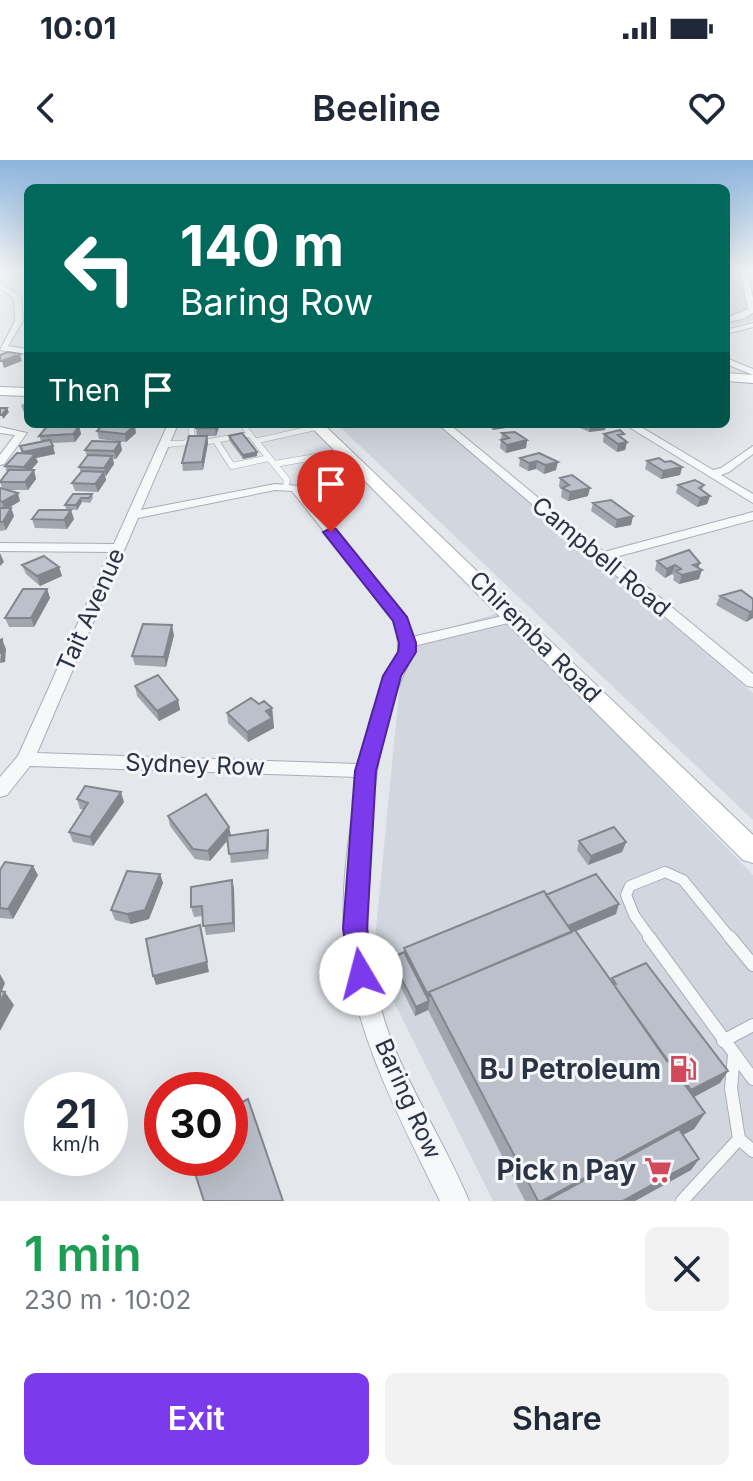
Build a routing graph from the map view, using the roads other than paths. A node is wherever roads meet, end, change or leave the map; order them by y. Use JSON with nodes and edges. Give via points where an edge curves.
{"nodes":[{"id":1,"x":23,"y":320,"type":"edge"},
{"id":2,"x":753,"y":325,"type":"edge"},
{"id":3,"x":730,"y":331,"type":"edge"},
{"id":4,"x":24,"y":352,"type":"edge"},
{"id":5,"x":730,"y":363,"type":"edge"},
{"id":6,"x":753,"y":372,"type":"edge"},
{"id":7,"x":730,"y":377,"type":"edge"},
{"id":8,"x":753,"y":379,"type":"edge"},
{"id":9,"x":0,"y":391,"type":"edge"},
{"id":10,"x":24,"y":392,"type":"edge"},
{"id":11,"x":171,"y":428,"type":"edge"},
{"id":12,"x":191,"y":428,"type":"edge"},
{"id":13,"x":245,"y":428,"type":"edge"},
{"id":14,"x":305,"y":428,"type":"edge"},
{"id":15,"x":319,"y":428,"type":"edge"},
{"id":16,"x":447,"y":428,"type":"edge"},
{"id":17,"x":636,"y":428,"type":"edge"},
{"id":18,"x":0,"y":430,"type":"edge"},
{"id":19,"x":250,"y":434,"type":"junction"},
{"id":20,"x":216,"y":441,"type":"junction"},
{"id":21,"x":256,"y":441,"type":"junction"},
{"id":22,"x":186,"y":442,"type":"junction"},
{"id":23,"x":164,"y":444,"type":"junction"},
{"id":24,"x":753,"y":449,"type":"edge"},
{"id":25,"x":346,"y":452,"type":"junction"},
{"id":26,"x":271,"y":461,"type":"junction"},
{"id":27,"x":0,"y":462,"type":"edge"},
{"id":28,"x":712,"y":474,"type":"junction"},
{"id":29,"x":286,"y":485,"type":"junction"},
{"id":30,"x":753,"y":499,"type":"edge"},
{"id":31,"x":133,"y":515,"type":"junction"},
{"id":32,"x":753,"y":516,"type":"edge"},
{"id":33,"x":0,"y":547,"type":"edge"},
{"id":34,"x":118,"y":548,"type":"junction"},
{"id":35,"x":599,"y":557,"type":"junction"},
{"id":36,"x":515,"y":617,"type":"junction"},
{"id":37,"x":408,"y":643,"type":"junction"},
{"id":38,"x":753,"y":682,"type":"edge"},
{"id":39,"x":25,"y":759,"type":"junction"},
{"id":40,"x":365,"y":771,"type":"junction"},
{"id":41,"x":0,"y":790,"type":"edge"},
{"id":42,"x":753,"y":852,"type":"edge"},
{"id":43,"x":753,"y":965,"type":"edge"},
{"id":44,"x":753,"y":1025,"type":"edge"},
{"id":45,"x":723,"y":1041,"type":"junction"},
{"id":46,"x":734,"y":1055,"type":"junction"},
{"id":47,"x":753,"y":1079,"type":"edge"},
{"id":48,"x":739,"y":1139,"type":"junction"},
{"id":49,"x":753,"y":1151,"type":"edge"},
{"id":50,"x":455,"y":1201,"type":"edge"},
{"id":51,"x":682,"y":1201,"type":"edge"}],
"edges":[{"from":1,"to":4,"type":"street","via":[[3,345],[5,350]]},
{"from":2,"to":3,"type":"street"},
{"from":5,"to":6,"type":"street"},
{"from":7,"to":8,"type":"main road"},
{"from":9,"to":10,"type":"main road"},
{"from":11,"to":23,"type":"street","name":"Tait Avenue"},
{"from":12,"to":22,"type":"lane"},
{"from":13,"to":19,"type":"lane"},
{"from":14,"to":21,"type":"lane"},
{"from":15,"to":25,"type":"main road","name":"Chiremba Road"},
{"from":16,"to":35,"type":"street","name":"Campbell Road"},
{"from":17,"to":28,"type":"street"},
{"from":18,"to":27,"type":"street","via":[[22,433]]},
{"from":19,"to":20,"type":"lane"},
{"from":19,"to":21,"type":"lane"},
{"from":20,"to":22,"type":"lane"},
{"from":20,"to":26,"type":"lane","via":[[232,466]]},
{"from":21,"to":26,"type":"lane"},
{"from":22,"to":23,"type":"lane"},
{"from":23,"to":31,"type":"street","name":"Tait Avenue"},
{"from":24,"to":28,"type":"street"},
{"from":25,"to":26,"type":"lane"},
{"from":25,"to":36,"type":"main road","name":"Chiremba Road"},
{"from":26,"to":29,"type":"lane"},
{"from":28,"to":30,"type":"street"},
{"from":29,"to":31,"type":"street"},
{"from":29,"to":37,"type":"street","via":[[295,488],[402,621]]},
{"from":31,"to":34,"type":"street","name":"Tait Avenue"},
{"from":32,"to":35,"type":"street"},
{"from":33,"to":34,"type":"street"},
{"from":34,"to":39,"type":"street","name":"Tait Avenue"},
{"from":35,"to":38,"type":"street","name":"Campbell Road"},
{"from":36,"to":37,"type":"street"},
{"from":36,"to":42,"type":"main road","name":"Chiremba Road"},
{"from":37,"to":40,"type":"street","name":"Baring Row","via":[[392,676]]},
{"from":39,"to":40,"type":"street","name":"Sydney Row"},
{"from":39,"to":41,"type":"street","name":"Tait Avenue"},
{"from":40,"to":50,"type":"street","name":"Baring Row","via":[[355,929],[361,974],[378,1035]]},
{"from":43,"to":45,"type":"lane","via":[[683,880],[665,872],[630,886],[626,895],[634,915]]},
{"from":44,"to":45,"type":"lane"},
{"from":45,"to":46,"type":"lane"},
{"from":46,"to":47,"type":"lane"},
{"from":46,"to":48,"type":"lane","via":[[731,1088]]},
{"from":48,"to":49,"type":"lane"},
{"from":48,"to":51,"type":"lane"}]}
